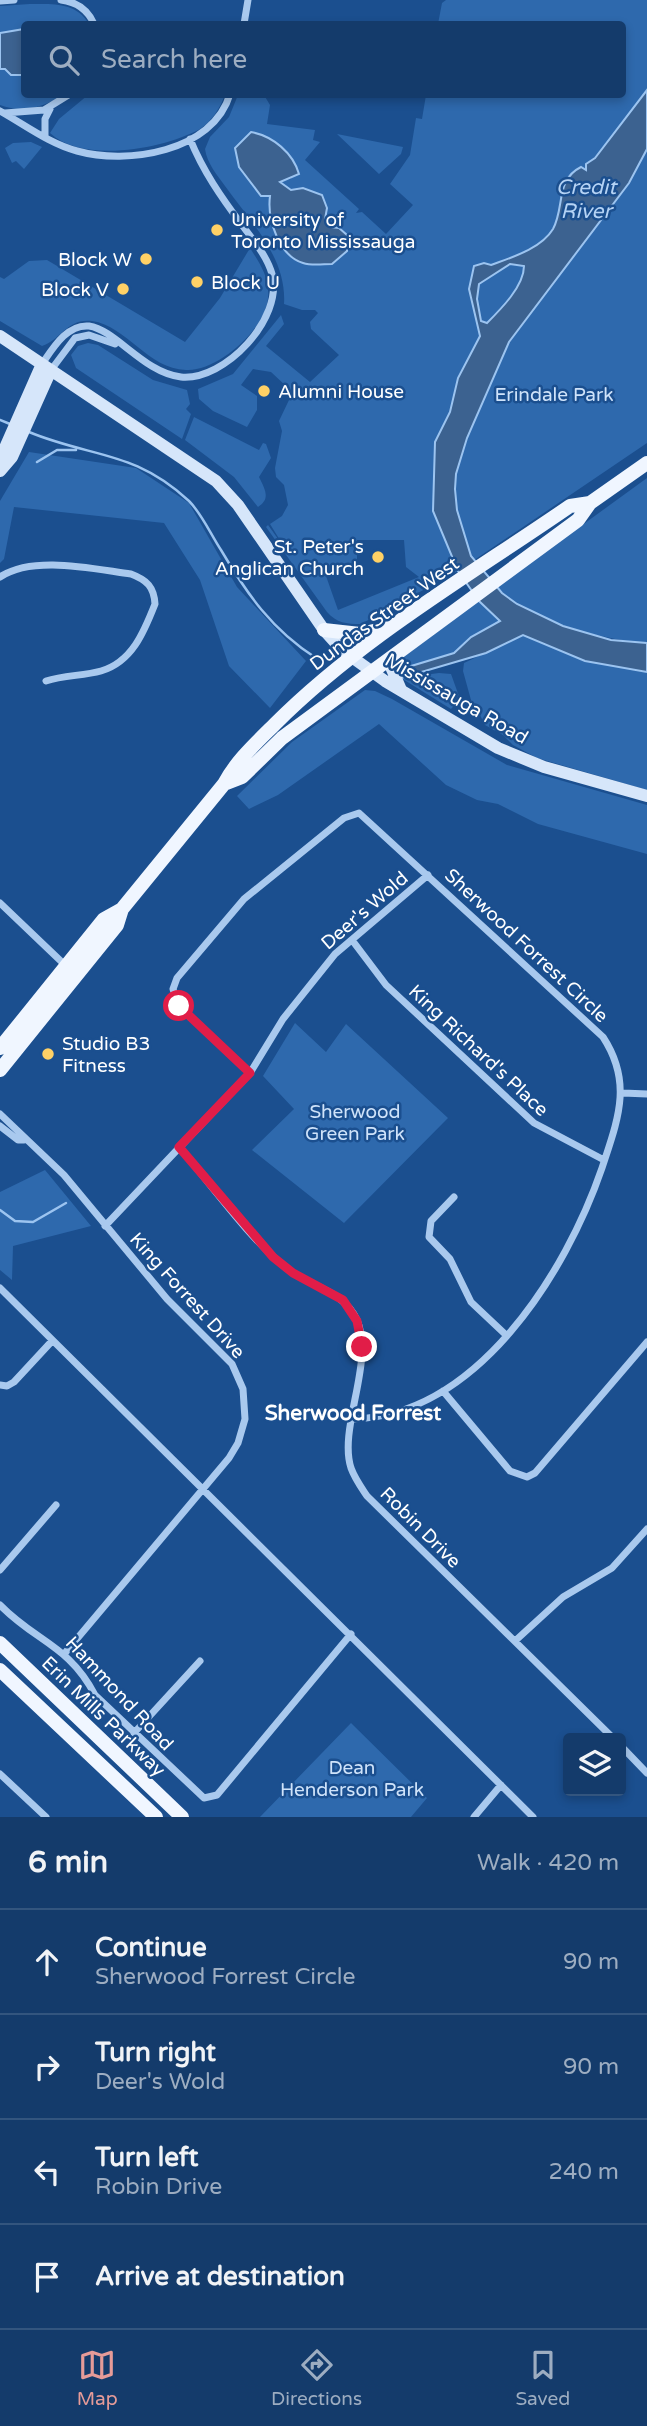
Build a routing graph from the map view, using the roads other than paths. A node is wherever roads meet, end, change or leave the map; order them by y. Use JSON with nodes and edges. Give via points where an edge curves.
{"nodes":[{"id":1,"x":14,"y":0,"type":"edge"},
{"id":2,"x":61,"y":0,"type":"edge"},
{"id":3,"x":248,"y":0,"type":"edge"},
{"id":4,"x":0,"y":1,"type":"edge"},
{"id":5,"x":92,"y":21,"type":"edge"},
{"id":6,"x":244,"y":21,"type":"edge"},
{"id":7,"x":65,"y":98,"type":"edge"},
{"id":8,"x":228,"y":98,"type":"edge"},
{"id":9,"x":51,"y":108,"type":"junction"},
{"id":10,"x":0,"y":112,"type":"edge"},
{"id":11,"x":45,"y":136,"type":"junction"},
{"id":12,"x":190,"y":139,"type":"junction"},
{"id":13,"x":0,"y":336,"type":"edge"},
{"id":14,"x":47,"y":367,"type":"junction"},
{"id":15,"x":4,"y":456,"type":"edge"},
{"id":16,"x":647,"y":463,"type":"edge"},
{"id":17,"x":0,"y":471,"type":"edge"},
{"id":18,"x":590,"y":503,"type":"junction"},
{"id":19,"x":0,"y":577,"type":"edge"},
{"id":20,"x":392,"y":628,"type":"junction"},
{"id":21,"x":324,"y":630,"type":"junction"},
{"id":22,"x":352,"y":657,"type":"junction"},
{"id":23,"x":388,"y":660,"type":"junction"},
{"id":24,"x":372,"y":671,"type":"junction"},
{"id":25,"x":46,"y":681,"type":"dead end"},
{"id":26,"x":401,"y":691,"type":"junction"},
{"id":27,"x":224,"y":785,"type":"junction"},
{"id":28,"x":647,"y":796,"type":"edge"},
{"id":29,"x":428,"y":876,"type":"junction"},
{"id":30,"x":0,"y":903,"type":"edge"},
{"id":31,"x":122,"y":909,"type":"junction"},
{"id":32,"x":352,"y":940,"type":"junction"},
{"id":33,"x":66,"y":966,"type":"junction"},
{"id":34,"x":0,"y":1048,"type":"edge"},
{"id":35,"x":0,"y":1070,"type":"edge"},
{"id":36,"x":250,"y":1073,"type":"junction"},
{"id":37,"x":623,"y":1093,"type":"junction"},
{"id":38,"x":647,"y":1094,"type":"edge"},
{"id":39,"x":0,"y":1114,"type":"edge"},
{"id":40,"x":0,"y":1125,"type":"edge"},
{"id":41,"x":24,"y":1140,"type":"junction"},
{"id":42,"x":179,"y":1147,"type":"junction"},
{"id":43,"x":604,"y":1160,"type":"junction"},
{"id":44,"x":454,"y":1198,"type":"dead end"},
{"id":45,"x":105,"y":1226,"type":"junction"},
{"id":46,"x":0,"y":1288,"type":"edge"},
{"id":47,"x":506,"y":1335,"type":"junction"},
{"id":48,"x":52,"y":1341,"type":"junction"},
{"id":49,"x":647,"y":1342,"type":"edge"},
{"id":50,"x":0,"y":1385,"type":"edge"},
{"id":51,"x":443,"y":1391,"type":"junction"},
{"id":52,"x":353,"y":1419,"type":"junction"},
{"id":53,"x":204,"y":1490,"type":"junction"},
{"id":54,"x":56,"y":1505,"type":"dead end"},
{"id":55,"x":647,"y":1529,"type":"edge"},
{"id":56,"x":0,"y":1570,"type":"edge"},
{"id":57,"x":0,"y":1605,"type":"edge"},
{"id":58,"x":351,"y":1634,"type":"junction"},
{"id":59,"x":515,"y":1641,"type":"junction"},
{"id":60,"x":0,"y":1643,"type":"edge"},
{"id":61,"x":65,"y":1653,"type":"junction"},
{"id":62,"x":200,"y":1661,"type":"dead end"},
{"id":63,"x":0,"y":1670,"type":"edge"},
{"id":64,"x":134,"y":1733,"type":"junction"},
{"id":65,"x":608,"y":1733,"type":"edge"},
{"id":66,"x":626,"y":1751,"type":"edge"},
{"id":67,"x":647,"y":1773,"type":"edge"},
{"id":68,"x":0,"y":1774,"type":"edge"},
{"id":69,"x":501,"y":1785,"type":"junction"},
{"id":70,"x":46,"y":1817,"type":"edge"},
{"id":71,"x":156,"y":1817,"type":"edge"},
{"id":72,"x":182,"y":1817,"type":"edge"},
{"id":73,"x":474,"y":1817,"type":"edge"},
{"id":74,"x":533,"y":1817,"type":"edge"}],
"edges":[{"from":1,"to":4,"type":"street"},
{"from":2,"to":5,"type":"street","via":[[76,4]]},
{"from":3,"to":6,"type":"street"},
{"from":7,"to":9,"type":"street"},
{"from":8,"to":12,"type":"street","via":[[218,119]]},
{"from":9,"to":10,"type":"street","via":[[26,114]]},
{"from":9,"to":11,"type":"street","via":[[45,119]]},
{"from":10,"to":11,"type":"street"},
{"from":11,"to":12,"type":"street","via":[[78,152],[114,156],[145,153]]},
{"from":12,"to":14,"type":"street","via":[[202,169],[271,270],[273,303],[262,323],[242,349],[208,374],[171,375],[125,349],[82,335]]},
{"from":13,"to":14,"type":"main road","name":"Mississauga Road"},
{"from":14,"to":15,"type":"main road"},
{"from":14,"to":21,"type":"main road","name":"Mississauga Road","via":[[223,487]]},
{"from":15,"to":17,"type":"main road"},
{"from":16,"to":18,"type":"main road","name":"Dundas Street West"},
{"from":18,"to":20,"type":"main road","name":"Dundas Street West","via":[[570,506]]},
{"from":18,"to":23,"type":"main road","name":"Dundas Street West","via":[[578,520]]},
{"from":19,"to":25,"type":"street","via":[[39,564],[131,574],[151,586],[155,604],[128,657],[99,672]]},
{"from":20,"to":21,"type":"main road","via":[[359,634]]},
{"from":20,"to":22,"type":"main road","name":"Dundas Street West"},
{"from":21,"to":22,"type":"main road","name":"Mississauga Road"},
{"from":22,"to":24,"type":"main road","name":"Mississauga Road"},
{"from":22,"to":27,"type":"main road","name":"Dundas Street West","via":[[289,710],[232,769]]},
{"from":23,"to":24,"type":"main road","name":"Dundas Street West"},
{"from":23,"to":26,"type":"main road"},
{"from":24,"to":26,"type":"main road","name":"Mississauga Road"},
{"from":24,"to":27,"type":"main road","name":"Dundas Street West","via":[[282,738],[242,777]]},
{"from":26,"to":28,"type":"main road","name":"Mississauga Road","via":[[522,759]]},
{"from":27,"to":31,"type":"main road","name":"Dundas Street West"},
{"from":29,"to":32,"type":"street","name":"Deer's Wold"},
{"from":29,"to":36,"type":"street","name":"Sherwood Forrest Circle","via":[[359,813],[344,818],[244,899],[177,978],[173,989],[179,1006]]},
{"from":29,"to":37,"type":"street","name":"Sherwood Forrest Circle","via":[[603,1037],[614,1054]]},
{"from":30,"to":33,"type":"street"},
{"from":31,"to":33,"type":"main road","name":"Dundas Street West","via":[[104,919]]},
{"from":31,"to":35,"type":"main road","name":"Dundas Street West","via":[[117,925]]},
{"from":32,"to":36,"type":"street","name":"Deer's Wold","via":[[335,954],[283,1019]]},
{"from":32,"to":43,"type":"street","name":"King Richard's Place","via":[[386,985],[534,1123]]},
{"from":33,"to":34,"type":"main road","name":"Dundas Street West"},
{"from":36,"to":42,"type":"street","name":"Deer's Wold"},
{"from":37,"to":38,"type":"street"},
{"from":37,"to":43,"type":"street","name":"Sherwood Forrest Circle"},
{"from":39,"to":41,"type":"street","name":"King Forrest Drive","via":[[23,1133]]},
{"from":40,"to":41,"type":"street","name":"King Forrest Drive"},
{"from":41,"to":45,"type":"street","name":"King Forrest Drive","via":[[64,1175]]},
{"from":42,"to":45,"type":"street","name":"Deer's Wold"},
{"from":42,"to":52,"type":"street","name":"Robin Drive","via":[[273,1257],[337,1296],[354,1315],[362,1347]]},
{"from":43,"to":47,"type":"street","name":"Sherwood Forrest Circle","via":[[558,1268]]},
{"from":44,"to":47,"type":"street","via":[[431,1221],[429,1237],[450,1259],[471,1302]]},
{"from":45,"to":53,"type":"street","name":"King Forrest Drive","via":[[238,1376],[246,1419],[238,1443]]},
{"from":46,"to":48,"type":"street"},
{"from":47,"to":51,"type":"street","name":"Sherwood Forrest Circle"},
{"from":48,"to":50,"type":"street","via":[[14,1382]]},
{"from":48,"to":53,"type":"street"},
{"from":49,"to":51,"type":"street","via":[[527,1477],[510,1471]]},
{"from":51,"to":52,"type":"street","name":"Sherwood Forrest Circle","via":[[407,1411]]},
{"from":52,"to":59,"type":"street","name":"Robin Drive","via":[[350,1466],[367,1496]]},
{"from":53,"to":58,"type":"street"},
{"from":53,"to":61,"type":"street","name":"King Forrest Drive"},
{"from":54,"to":56,"type":"street"},
{"from":55,"to":59,"type":"street","via":[[612,1568],[563,1597]]},
{"from":57,"to":61,"type":"street","name":"Hammond Road"},
{"from":58,"to":64,"type":"street","name":"Hammond Road","via":[[214,1797],[200,1797]]},
{"from":58,"to":69,"type":"street"},
{"from":59,"to":65,"type":"street","name":"Robin Drive"},
{"from":60,"to":72,"type":"main road","name":"Erin Mills Parkway"},
{"from":61,"to":64,"type":"street","name":"Hammond Road","via":[[95,1695]]},
{"from":62,"to":64,"type":"street"},
{"from":63,"to":71,"type":"main road","name":"Erin Mills Parkway"},
{"from":66,"to":67,"type":"street"},
{"from":68,"to":70,"type":"street"},
{"from":69,"to":73,"type":"street"},
{"from":69,"to":74,"type":"street"}]}
